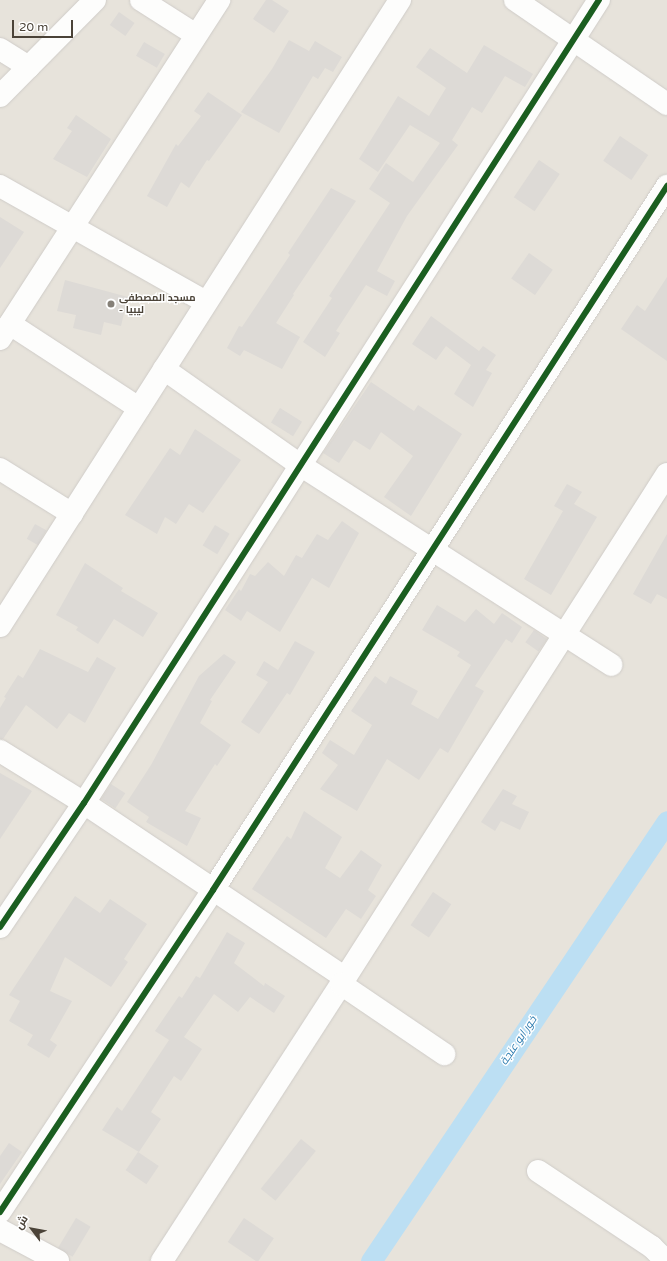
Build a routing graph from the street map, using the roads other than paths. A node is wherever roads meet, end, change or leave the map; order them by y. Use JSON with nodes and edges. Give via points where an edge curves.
{"nodes":[{"id":1,"x":95,"y":0,"type":"edge"},
{"id":2,"x":141,"y":0,"type":"edge"},
{"id":3,"x":219,"y":0,"type":"edge"},
{"id":4,"x":400,"y":0,"type":"edge"},
{"id":5,"x":515,"y":0,"type":"edge"},
{"id":6,"x":599,"y":0,"type":"edge"},
{"id":7,"x":196,"y":35,"type":"junction"},
{"id":8,"x":575,"y":39,"type":"junction"},
{"id":9,"x":0,"y":49,"type":"edge"},
{"id":10,"x":29,"y":67,"type":"junction"},
{"id":11,"x":0,"y":96,"type":"edge"},
{"id":12,"x":667,"y":104,"type":"edge"},
{"id":13,"x":0,"y":186,"type":"edge"},
{"id":14,"x":667,"y":186,"type":"edge"},
{"id":15,"x":73,"y":228,"type":"junction"},
{"id":16,"x":206,"y":302,"type":"junction"},
{"id":17,"x":5,"y":332,"type":"edge"},
{"id":18,"x":164,"y":369,"type":"junction"},
{"id":19,"x":139,"y":408,"type":"junction"},
{"id":20,"x":300,"y":465,"type":"junction"},
{"id":21,"x":0,"y":469,"type":"edge"},
{"id":22,"x":667,"y":474,"type":"edge"},
{"id":23,"x":72,"y":514,"type":"junction"},
{"id":24,"x":430,"y":550,"type":"junction"},
{"id":25,"x":0,"y":626,"type":"edge"},
{"id":26,"x":563,"y":636,"type":"junction"},
{"id":27,"x":612,"y":665,"type":"dead end"},
{"id":28,"x":0,"y":751,"type":"edge"},
{"id":29,"x":84,"y":803,"type":"junction"},
{"id":30,"x":213,"y":890,"type":"junction"},
{"id":31,"x":0,"y":927,"type":"edge"},
{"id":32,"x":343,"y":981,"type":"junction"},
{"id":33,"x":444,"y":1054,"type":"dead end"},
{"id":34,"x":538,"y":1171,"type":"dead end"},
{"id":35,"x":0,"y":1212,"type":"edge"},
{"id":36,"x":0,"y":1230,"type":"edge"},
{"id":37,"x":58,"y":1261,"type":"edge"},
{"id":38,"x":162,"y":1261,"type":"edge"},
{"id":39,"x":666,"y":1261,"type":"edge"}],
"edges":[{"from":1,"to":10,"type":"street"},
{"from":2,"to":7,"type":"street"},
{"from":3,"to":7,"type":"street"},
{"from":4,"to":16,"type":"street"},
{"from":5,"to":8,"type":"street"},
{"from":6,"to":8,"type":"street"},
{"from":7,"to":15,"type":"street"},
{"from":8,"to":12,"type":"street"},
{"from":8,"to":20,"type":"street"},
{"from":9,"to":10,"type":"street"},
{"from":10,"to":11,"type":"street"},
{"from":13,"to":15,"type":"street"},
{"from":14,"to":24,"type":"street"},
{"from":15,"to":16,"type":"street"},
{"from":15,"to":17,"type":"street"},
{"from":16,"to":18,"type":"street"},
{"from":17,"to":19,"type":"street"},
{"from":18,"to":19,"type":"street"},
{"from":18,"to":20,"type":"street"},
{"from":19,"to":23,"type":"street"},
{"from":20,"to":24,"type":"street"},
{"from":20,"to":29,"type":"street"},
{"from":21,"to":23,"type":"street"},
{"from":22,"to":26,"type":"street"},
{"from":23,"to":25,"type":"street"},
{"from":24,"to":26,"type":"street"},
{"from":24,"to":30,"type":"street"},
{"from":26,"to":27,"type":"street"},
{"from":26,"to":32,"type":"street"},
{"from":28,"to":29,"type":"street"},
{"from":29,"to":30,"type":"street"},
{"from":29,"to":31,"type":"street"},
{"from":30,"to":32,"type":"street"},
{"from":30,"to":35,"type":"street"},
{"from":32,"to":33,"type":"street"},
{"from":32,"to":38,"type":"street"},
{"from":34,"to":39,"type":"street","via":[[652,1247]]},
{"from":36,"to":37,"type":"street"}]}
